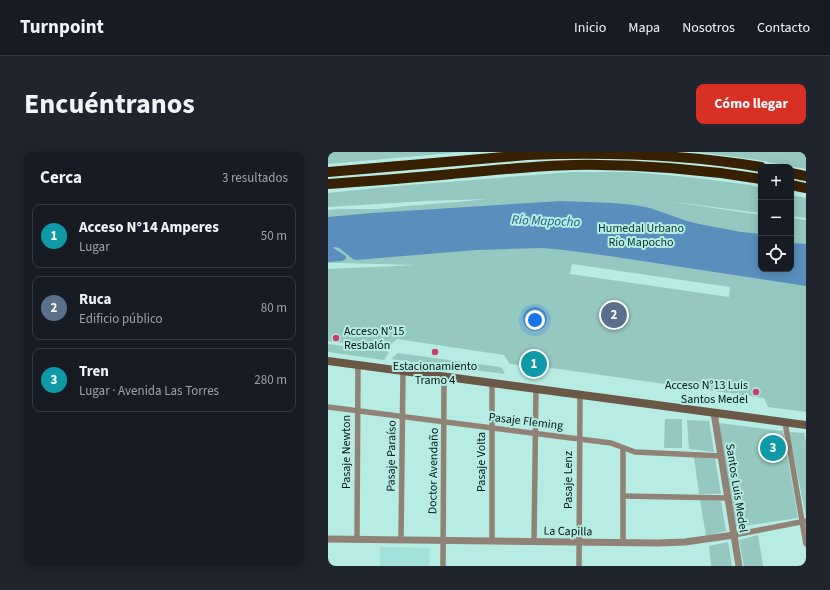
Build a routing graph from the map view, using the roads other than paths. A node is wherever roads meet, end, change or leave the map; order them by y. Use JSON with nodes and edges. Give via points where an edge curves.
{"nodes":[{"id":1,"x":758,"y":167,"type":"edge"},
{"id":2,"x":328,"y":172,"type":"edge"},
{"id":3,"x":794,"y":174,"type":"edge"},
{"id":4,"x":806,"y":176,"type":"edge"},
{"id":5,"x":758,"y":179,"type":"edge"},
{"id":6,"x":328,"y":184,"type":"edge"},
{"id":7,"x":794,"y":186,"type":"edge"},
{"id":8,"x":806,"y":188,"type":"edge"},
{"id":9,"x":328,"y":361,"type":"edge"},
{"id":10,"x":358,"y":365,"type":"junction"},
{"id":11,"x":403,"y":371,"type":"junction"},
{"id":12,"x":444,"y":377,"type":"junction"},
{"id":13,"x":492,"y":383,"type":"junction"},
{"id":14,"x":536,"y":389,"type":"junction"},
{"id":15,"x":580,"y":395,"type":"junction"},
{"id":16,"x":328,"y":407,"type":"edge"},
{"id":17,"x":357,"y":410,"type":"junction"},
{"id":18,"x":714,"y":413,"type":"junction"},
{"id":19,"x":402,"y":416,"type":"junction"},
{"id":20,"x":444,"y":422,"type":"junction"},
{"id":21,"x":785,"y":422,"type":"junction"},
{"id":22,"x":806,"y":425,"type":"edge"},
{"id":23,"x":492,"y":428,"type":"junction"},
{"id":24,"x":535,"y":433,"type":"junction"},
{"id":25,"x":579,"y":439,"type":"junction"},
{"id":26,"x":623,"y":448,"type":"junction"},
{"id":27,"x":721,"y":456,"type":"junction"},
{"id":28,"x":623,"y":496,"type":"junction"},
{"id":29,"x":728,"y":498,"type":"junction"},
{"id":30,"x":804,"y":522,"type":"edge"},
{"id":31,"x":734,"y":535,"type":"junction"},
{"id":32,"x":328,"y":539,"type":"edge"},
{"id":33,"x":357,"y":540,"type":"junction"},
{"id":34,"x":401,"y":540,"type":"junction"},
{"id":35,"x":443,"y":541,"type":"junction"},
{"id":36,"x":492,"y":541,"type":"junction"},
{"id":37,"x":534,"y":542,"type":"junction"},
{"id":38,"x":579,"y":542,"type":"junction"},
{"id":39,"x":623,"y":543,"type":"junction"},
{"id":40,"x":806,"y":544,"type":"edge"},
{"id":41,"x":443,"y":566,"type":"edge"},
{"id":42,"x":578,"y":566,"type":"edge"},
{"id":43,"x":739,"y":566,"type":"edge"}],
"edges":[{"from":1,"to":2,"type":"highway","via":[[677,157],[589,153],[527,155]]},
{"from":3,"to":4,"type":"highway"},
{"from":5,"to":6,"type":"highway","via":[[666,168],[586,165]]},
{"from":7,"to":8,"type":"highway"},
{"from":9,"to":10,"type":"main road"},
{"from":10,"to":11,"type":"main road"},
{"from":10,"to":17,"type":"street","name":"Pasaje Newton"},
{"from":11,"to":12,"type":"main road"},
{"from":11,"to":19,"type":"street","name":"Pasaje Paraíso"},
{"from":12,"to":13,"type":"main road"},
{"from":12,"to":20,"type":"street","name":"Doctor Avendaño"},
{"from":13,"to":14,"type":"main road"},
{"from":13,"to":23,"type":"street","name":"Pasaje Volta"},
{"from":14,"to":15,"type":"main road"},
{"from":14,"to":24,"type":"street"},
{"from":15,"to":18,"type":"main road"},
{"from":15,"to":25,"type":"street","name":"Pasaje Lenz"},
{"from":16,"to":17,"type":"street","name":"Pasaje Fleming"},
{"from":17,"to":19,"type":"street","name":"Pasaje Fleming"},
{"from":17,"to":33,"type":"street","name":"Pasaje Newton"},
{"from":18,"to":21,"type":"main road"},
{"from":18,"to":27,"type":"street","name":"Santos Luis Medel"},
{"from":19,"to":20,"type":"street","name":"Pasaje Fleming"},
{"from":19,"to":34,"type":"street","name":"Pasaje Paraíso"},
{"from":20,"to":23,"type":"street","name":"Pasaje Fleming"},
{"from":20,"to":35,"type":"street","name":"Doctor Avendaño"},
{"from":21,"to":22,"type":"main road"},
{"from":21,"to":30,"type":"street"},
{"from":23,"to":24,"type":"street","name":"Pasaje Fleming"},
{"from":23,"to":36,"type":"street","name":"Pasaje Volta"},
{"from":24,"to":25,"type":"street","name":"Pasaje Fleming"},
{"from":24,"to":37,"type":"street"},
{"from":25,"to":26,"type":"street","name":"Pasaje Fleming","via":[[610,443]]},
{"from":25,"to":38,"type":"street","name":"Pasaje Lenz"},
{"from":26,"to":27,"type":"street","name":"Pasaje Fleming","via":[[640,453]]},
{"from":26,"to":28,"type":"street"},
{"from":27,"to":29,"type":"street","name":"Santos Luis Medel"},
{"from":28,"to":29,"type":"street"},
{"from":28,"to":39,"type":"street"},
{"from":29,"to":31,"type":"street","name":"Santos Luis Medel"},
{"from":30,"to":31,"type":"street","name":"La Capilla"},
{"from":30,"to":40,"type":"street"},
{"from":31,"to":39,"type":"street","name":"La Capilla","via":[[685,542]]},
{"from":31,"to":43,"type":"street","name":"Santos Luis Medel"},
{"from":32,"to":33,"type":"street","name":"La Capilla"},
{"from":33,"to":34,"type":"street","name":"La Capilla"},
{"from":34,"to":35,"type":"street","name":"La Capilla"},
{"from":35,"to":36,"type":"street","name":"La Capilla"},
{"from":35,"to":41,"type":"street","name":"Doctor Avendaño"},
{"from":36,"to":37,"type":"street","name":"La Capilla"},
{"from":37,"to":38,"type":"street","name":"La Capilla"},
{"from":38,"to":39,"type":"street","name":"La Capilla"},
{"from":38,"to":42,"type":"street","name":"Pasaje Lenz"}]}
